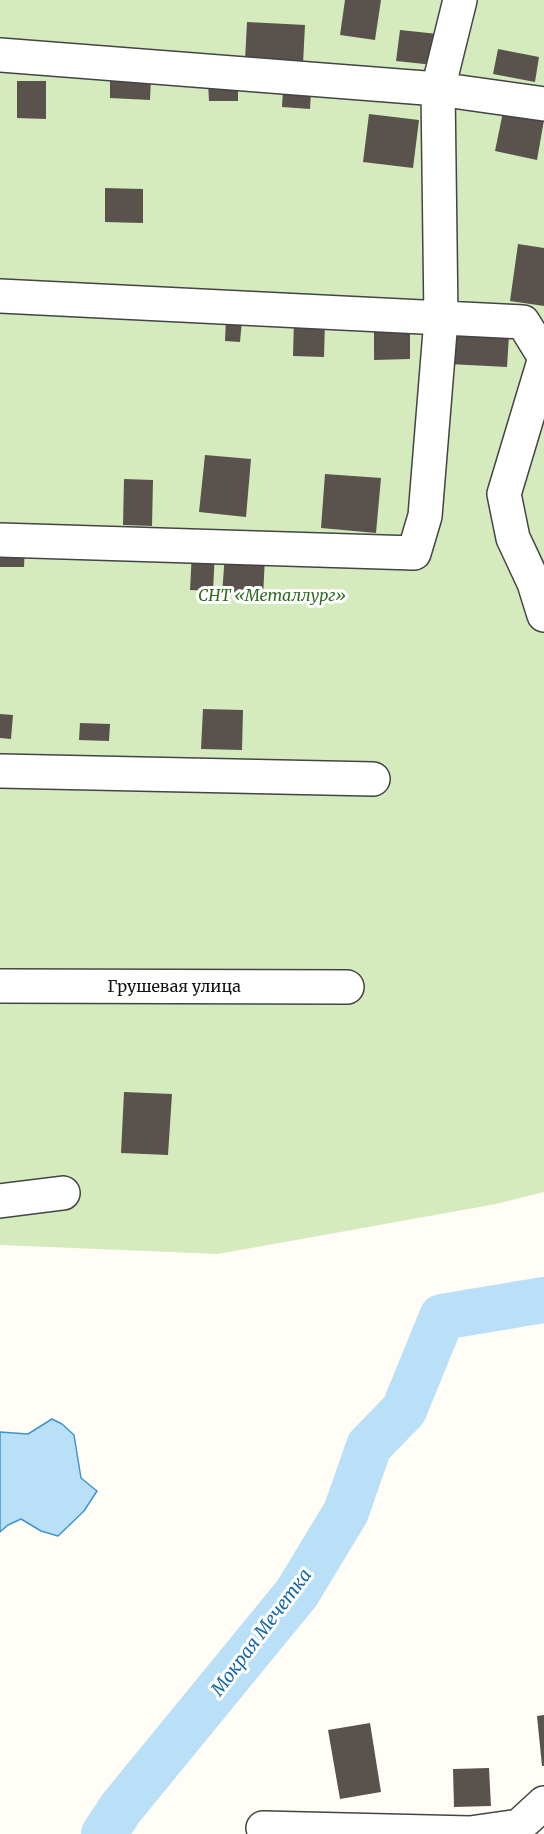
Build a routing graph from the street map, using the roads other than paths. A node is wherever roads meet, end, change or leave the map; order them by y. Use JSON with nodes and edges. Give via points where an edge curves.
{"nodes":[{"id":1,"x":460,"y":0,"type":"edge"},
{"id":2,"x":0,"y":55,"type":"edge"},
{"id":3,"x":438,"y":89,"type":"junction"},
{"id":4,"x":544,"y":104,"type":"edge"},
{"id":5,"x":0,"y":296,"type":"edge"},
{"id":6,"x":441,"y":319,"type":"junction"},
{"id":7,"x":544,"y":356,"type":"edge"},
{"id":8,"x":544,"y":361,"type":"edge"},
{"id":9,"x":0,"y":540,"type":"edge"},
{"id":10,"x":539,"y":581,"type":"edge"},
{"id":11,"x":544,"y":615,"type":"edge"},
{"id":12,"x":0,"y":771,"type":"edge"},
{"id":13,"x":373,"y":779,"type":"dead end"},
{"id":14,"x":0,"y":986,"type":"edge"},
{"id":15,"x":347,"y":987,"type":"dead end"},
{"id":16,"x":63,"y":1194,"type":"dead end"},
{"id":17,"x":0,"y":1200,"type":"edge"},
{"id":18,"x":544,"y":1803,"type":"edge"},
{"id":19,"x":263,"y":1828,"type":"dead end"}],
"edges":[{"from":1,"to":3,"type":"lane"},
{"from":2,"to":3,"type":"lane"},
{"from":3,"to":4,"type":"lane"},
{"from":3,"to":6,"type":"lane"},
{"from":5,"to":6,"type":"lane"},
{"from":6,"to":7,"type":"lane","via":[[523,322]]},
{"from":6,"to":9,"type":"lane","via":[[425,516],[414,553]]},
{"from":8,"to":10,"type":"lane","via":[[504,494],[513,538]]},
{"from":10,"to":11,"type":"lane"},
{"from":12,"to":13,"type":"lane"},
{"from":14,"to":15,"type":"lane","name":"Грушевая улица"},
{"from":16,"to":17,"type":"lane"},
{"from":18,"to":19,"type":"lane","via":[[519,1826],[470,1833]]}]}
